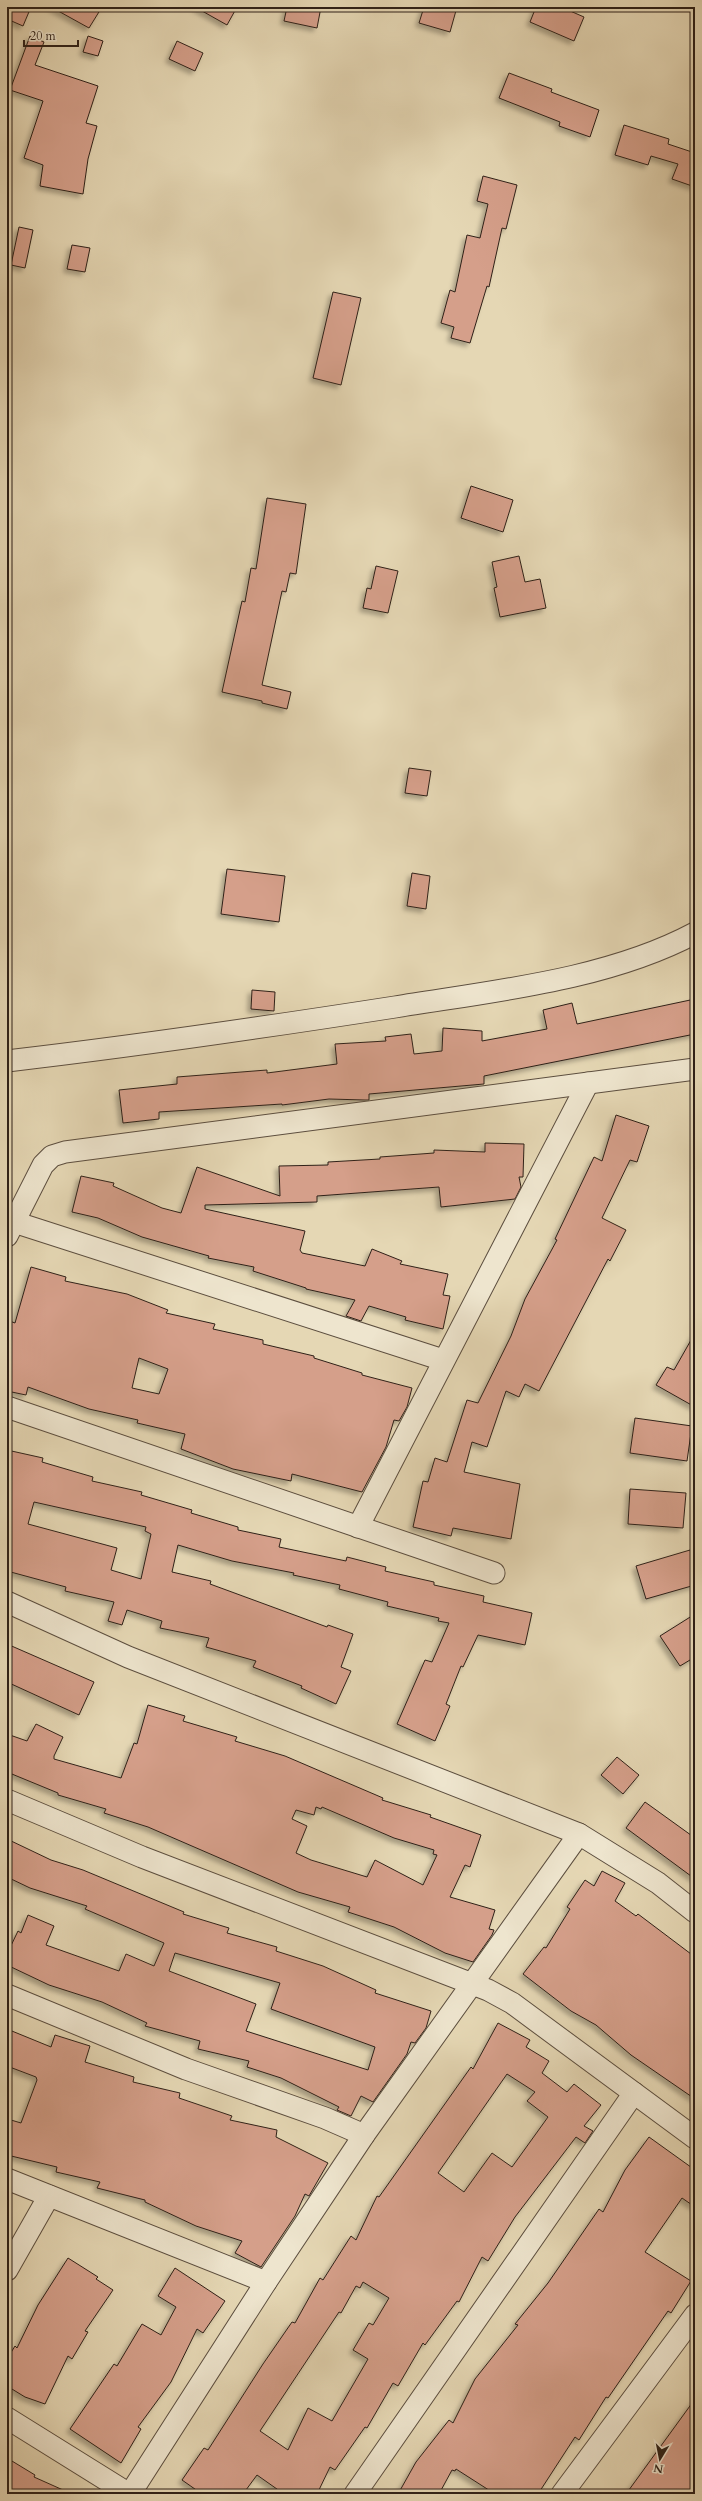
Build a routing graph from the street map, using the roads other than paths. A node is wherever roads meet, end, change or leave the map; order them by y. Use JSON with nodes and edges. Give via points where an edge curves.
{"nodes":[{"id":1,"x":695,"y":933,"type":"edge"},
{"id":2,"x":7,"y":1061,"type":"edge"},
{"id":3,"x":695,"y":1069,"type":"edge"},
{"id":4,"x":588,"y":1083,"type":"junction"},
{"id":5,"x":11,"y":1229,"type":"edge"},
{"id":6,"x":443,"y":1360,"type":"junction"},
{"id":7,"x":7,"y":1407,"type":"edge"},
{"id":8,"x":358,"y":1527,"type":"junction"},
{"id":9,"x":494,"y":1573,"type":"dead end"},
{"id":10,"x":7,"y":1602,"type":"edge"},
{"id":11,"x":7,"y":1800,"type":"edge"},
{"id":12,"x":579,"y":1834,"type":"junction"},
{"id":13,"x":695,"y":1912,"type":"edge"},
{"id":14,"x":473,"y":1984,"type":"junction"},
{"id":15,"x":7,"y":1995,"type":"edge"},
{"id":16,"x":634,"y":2093,"type":"junction"},
{"id":17,"x":364,"y":2135,"type":"junction"},
{"id":18,"x":695,"y":2138,"type":"edge"},
{"id":19,"x":7,"y":2179,"type":"edge"},
{"id":20,"x":49,"y":2196,"type":"junction"},
{"id":21,"x":7,"y":2270,"type":"edge"},
{"id":22,"x":266,"y":2282,"type":"junction"},
{"id":23,"x":695,"y":2315,"type":"edge"},
{"id":24,"x":7,"y":2418,"type":"edge"},
{"id":25,"x":130,"y":2494,"type":"edge"},
{"id":26,"x":355,"y":2494,"type":"edge"},
{"id":27,"x":562,"y":2494,"type":"edge"}],
"edges":[{"from":1,"to":2,"type":"street","via":[[665,949],[549,983],[152,1044]]},
{"from":3,"to":4,"type":"street"},
{"from":4,"to":5,"type":"street","via":[[65,1152],[52,1156],[43,1165]]},
{"from":4,"to":6,"type":"street"},
{"from":5,"to":6,"type":"street"},
{"from":6,"to":8,"type":"street"},
{"from":7,"to":8,"type":"street"},
{"from":8,"to":9,"type":"street"},
{"from":10,"to":12,"type":"street","via":[[128,1658]]},
{"from":11,"to":14,"type":"street","via":[[142,1857]]},
{"from":12,"to":13,"type":"street","via":[[658,1883]]},
{"from":12,"to":14,"type":"street"},
{"from":14,"to":16,"type":"street","via":[[512,2003]]},
{"from":14,"to":17,"type":"street"},
{"from":15,"to":17,"type":"street","via":[[186,2069],[325,2118]]},
{"from":16,"to":18,"type":"street"},
{"from":16,"to":26,"type":"street"},
{"from":17,"to":22,"type":"street"},
{"from":19,"to":20,"type":"street"},
{"from":20,"to":21,"type":"street"},
{"from":20,"to":22,"type":"street"},
{"from":22,"to":25,"type":"street"},
{"from":23,"to":27,"type":"street"},
{"from":24,"to":25,"type":"street"}]}
